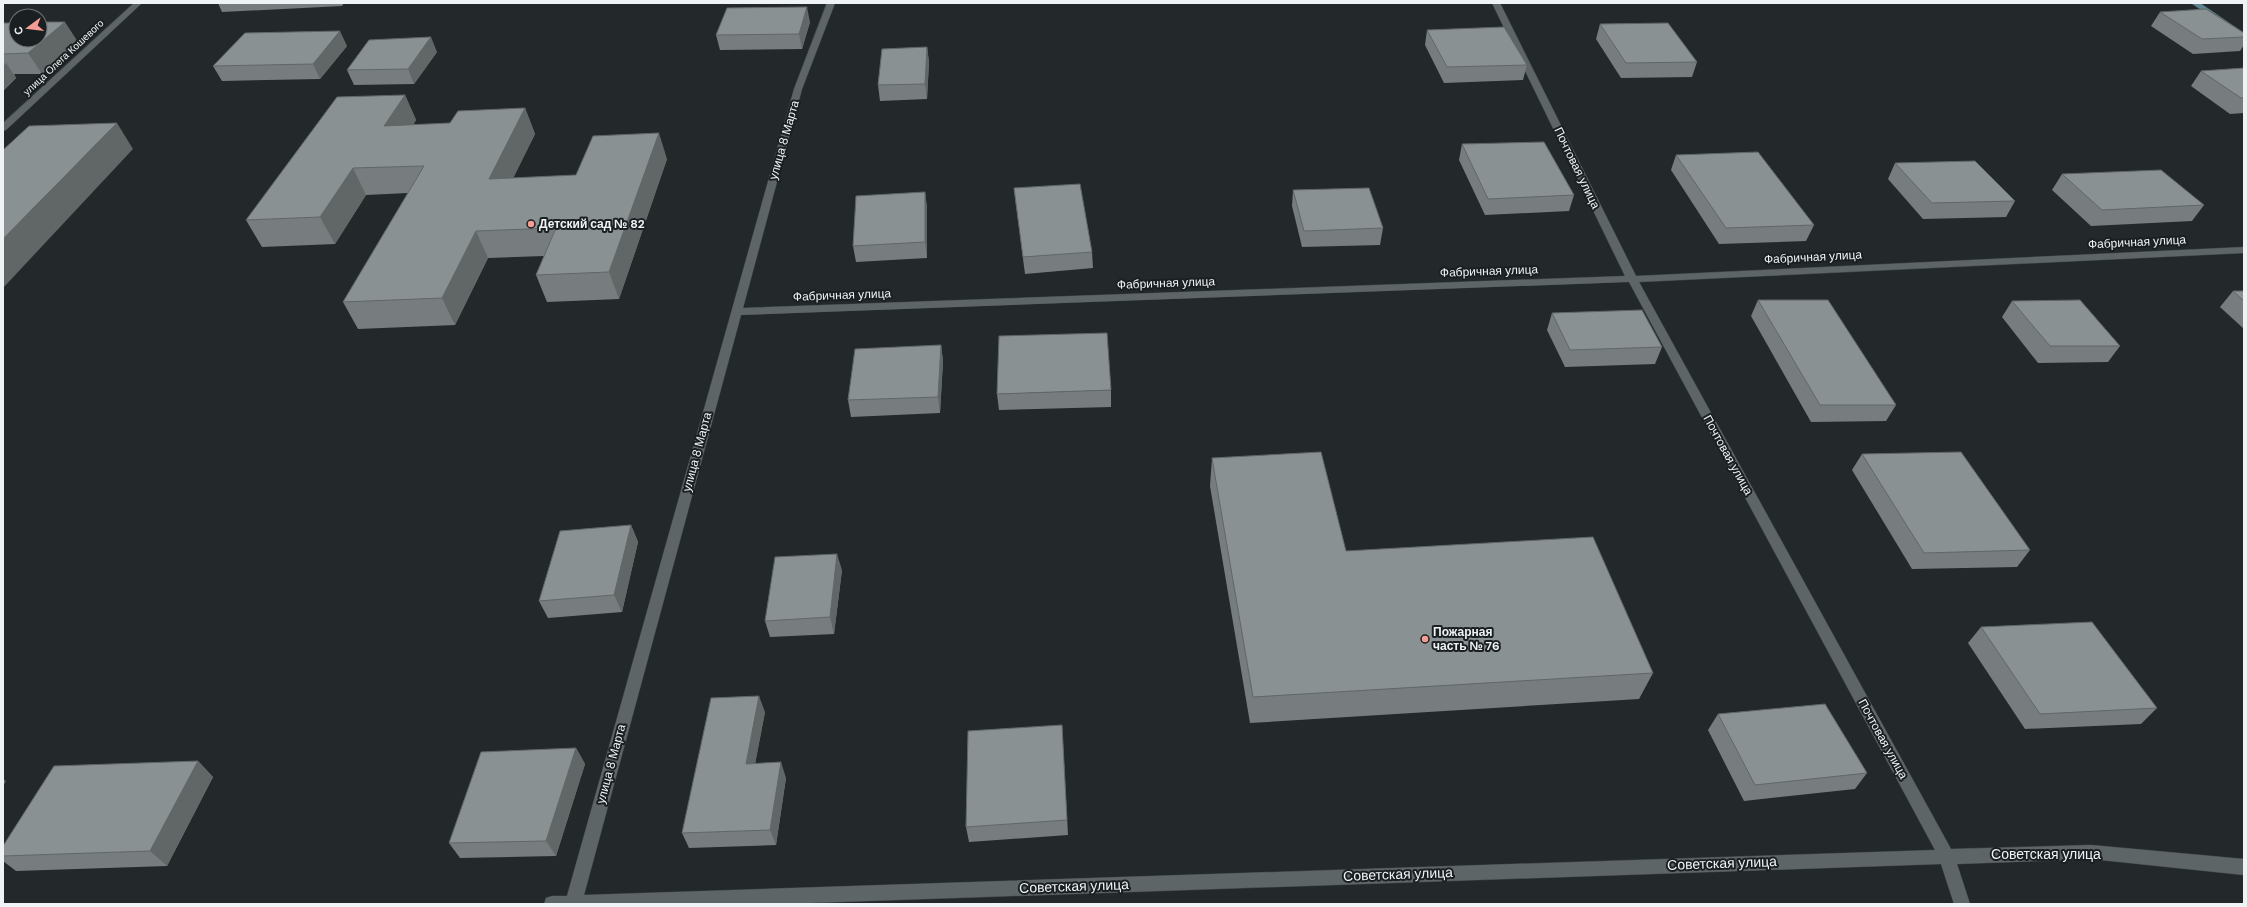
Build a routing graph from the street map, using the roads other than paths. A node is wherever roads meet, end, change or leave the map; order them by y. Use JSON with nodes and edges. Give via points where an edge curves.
{"nodes":[{"id":1,"x":138,"y":3,"type":"edge"},
{"id":2,"x":831,"y":3,"type":"edge"},
{"id":3,"x":1496,"y":3,"type":"edge"},
{"id":4,"x":2195,"y":3,"type":"edge"},
{"id":5,"x":2244,"y":37,"type":"edge"},
{"id":6,"x":3,"y":128,"type":"edge"},
{"id":7,"x":2244,"y":250,"type":"edge"},
{"id":8,"x":1632,"y":279,"type":"junction"},
{"id":9,"x":735,"y":312,"type":"junction"},
{"id":10,"x":1946,"y":855,"type":"junction"},
{"id":11,"x":2244,"y":867,"type":"edge"},
{"id":12,"x":573,"y":903,"type":"edge"},
{"id":13,"x":552,"y":904,"type":"edge"},
{"id":14,"x":1962,"y":904,"type":"edge"}],
"edges":[{"from":1,"to":6,"type":"street","name":"улица Олега Кошевого"},
{"from":2,"to":9,"type":"street","name":"улица 8 Марта","via":[[798,89]]},
{"from":3,"to":8,"type":"street","name":"Почтовая улица"},
{"from":4,"to":5,"type":"street"},
{"from":7,"to":8,"type":"street","name":"Фабричная улица"},
{"from":8,"to":9,"type":"street","name":"Фабричная улица"},
{"from":8,"to":10,"type":"street","name":"Почтовая улица"},
{"from":9,"to":12,"type":"street","name":"улица 8 Марта"},
{"from":10,"to":11,"type":"street","name":"Советская улица","via":[[2092,852]]},
{"from":10,"to":12,"type":"street","name":"Советская улица"},
{"from":10,"to":14,"type":"street","name":"Почтовая улица"},
{"from":12,"to":13,"type":"street","name":"Советская улица"}]}
